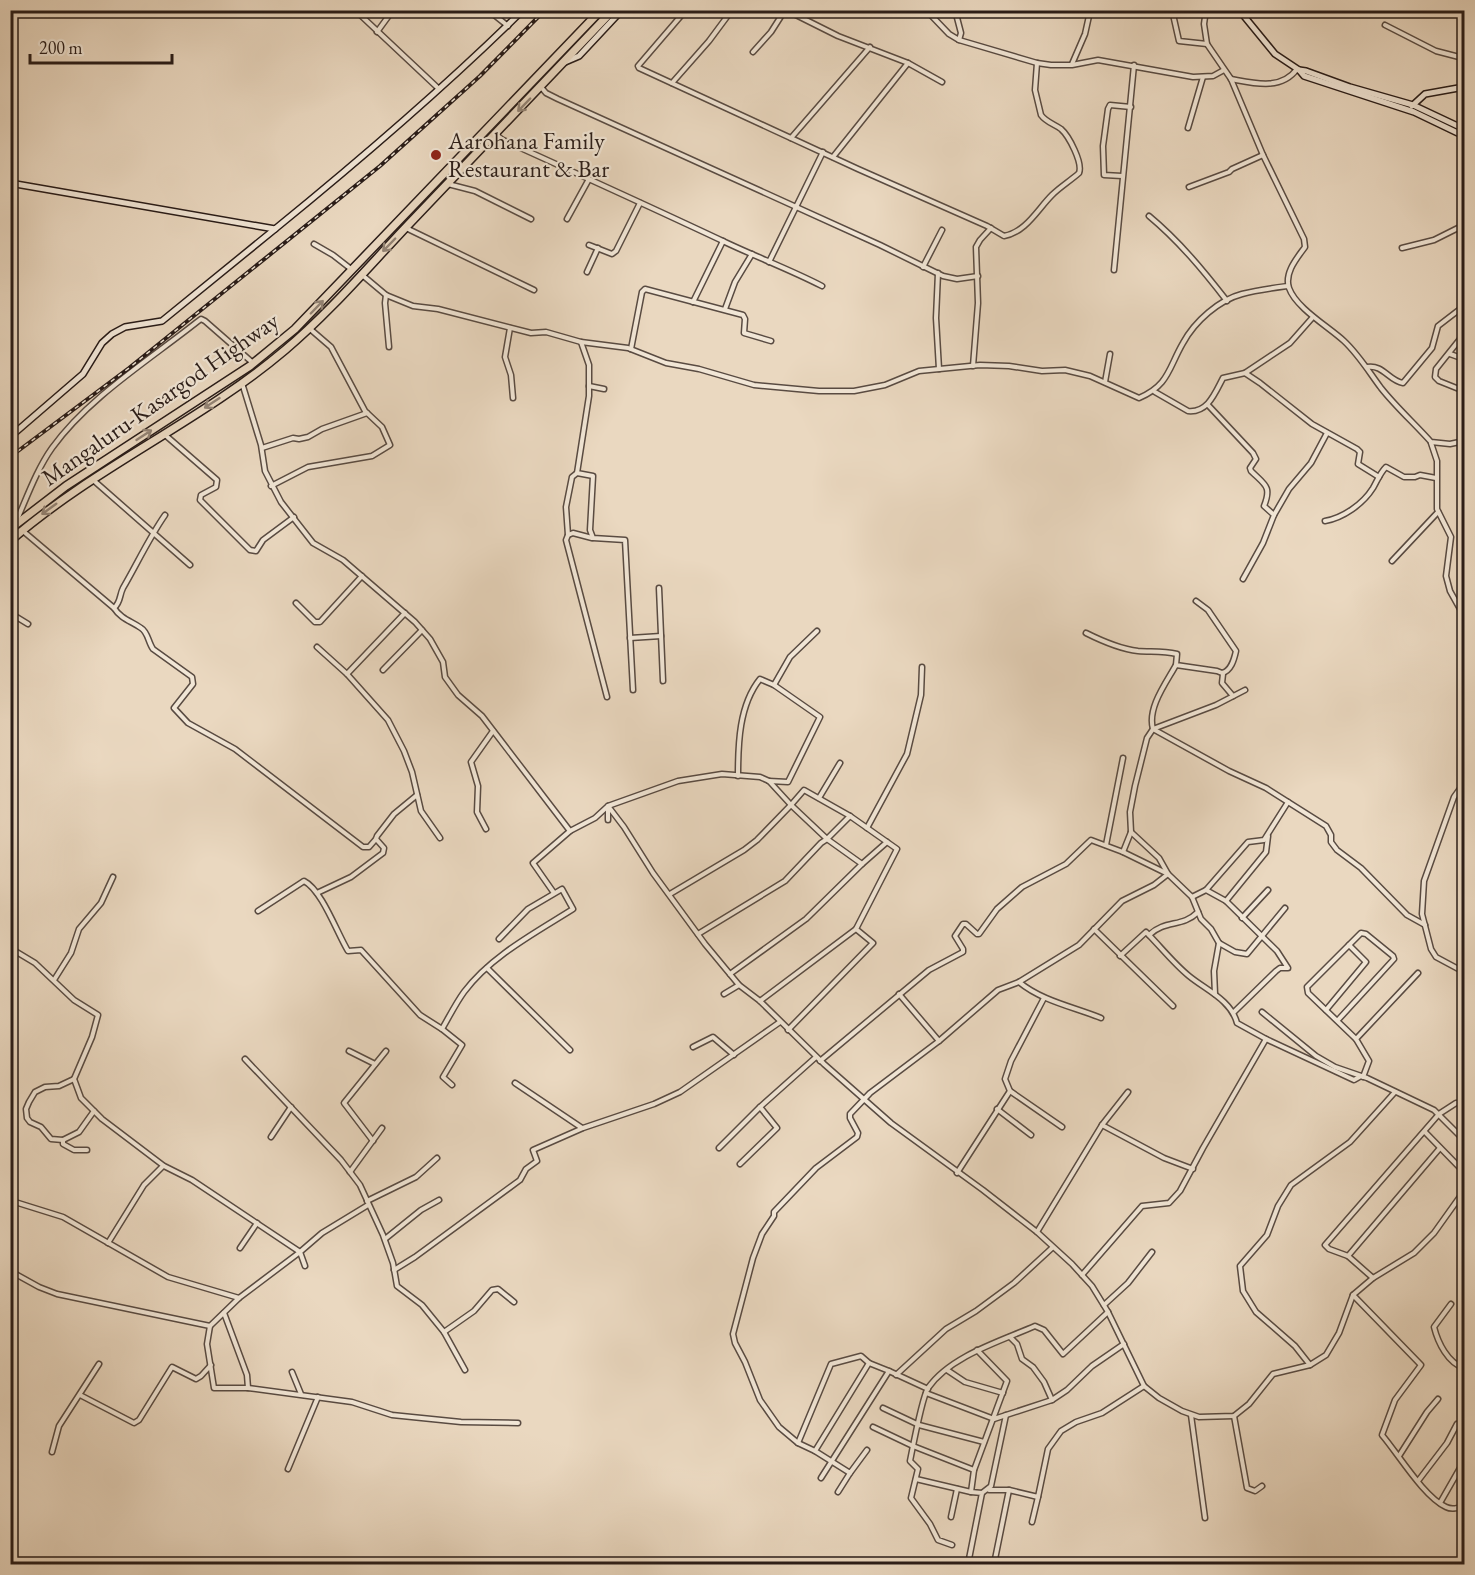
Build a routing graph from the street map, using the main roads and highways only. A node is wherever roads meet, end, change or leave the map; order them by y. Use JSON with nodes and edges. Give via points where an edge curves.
{"nodes":[{"id":1,"x":601,"y":10,"type":"edge"},
{"id":2,"x":613,"y":10,"type":"edge"},
{"id":3,"x":13,"y":527,"type":"edge"},
{"id":4,"x":10,"y":541,"type":"edge"}],
"edges":[{"from":3,"to":1,"type":"highway","name":"Mangaluru-Kasargod Highway","one_way":true,"via":[[66,486],[254,363],[296,329]]},
{"from":2,"to":4,"type":"highway","name":"Mangaluru-Kasargod Highway","one_way":true,"via":[[285,350],[242,384],[92,479]]}]}
